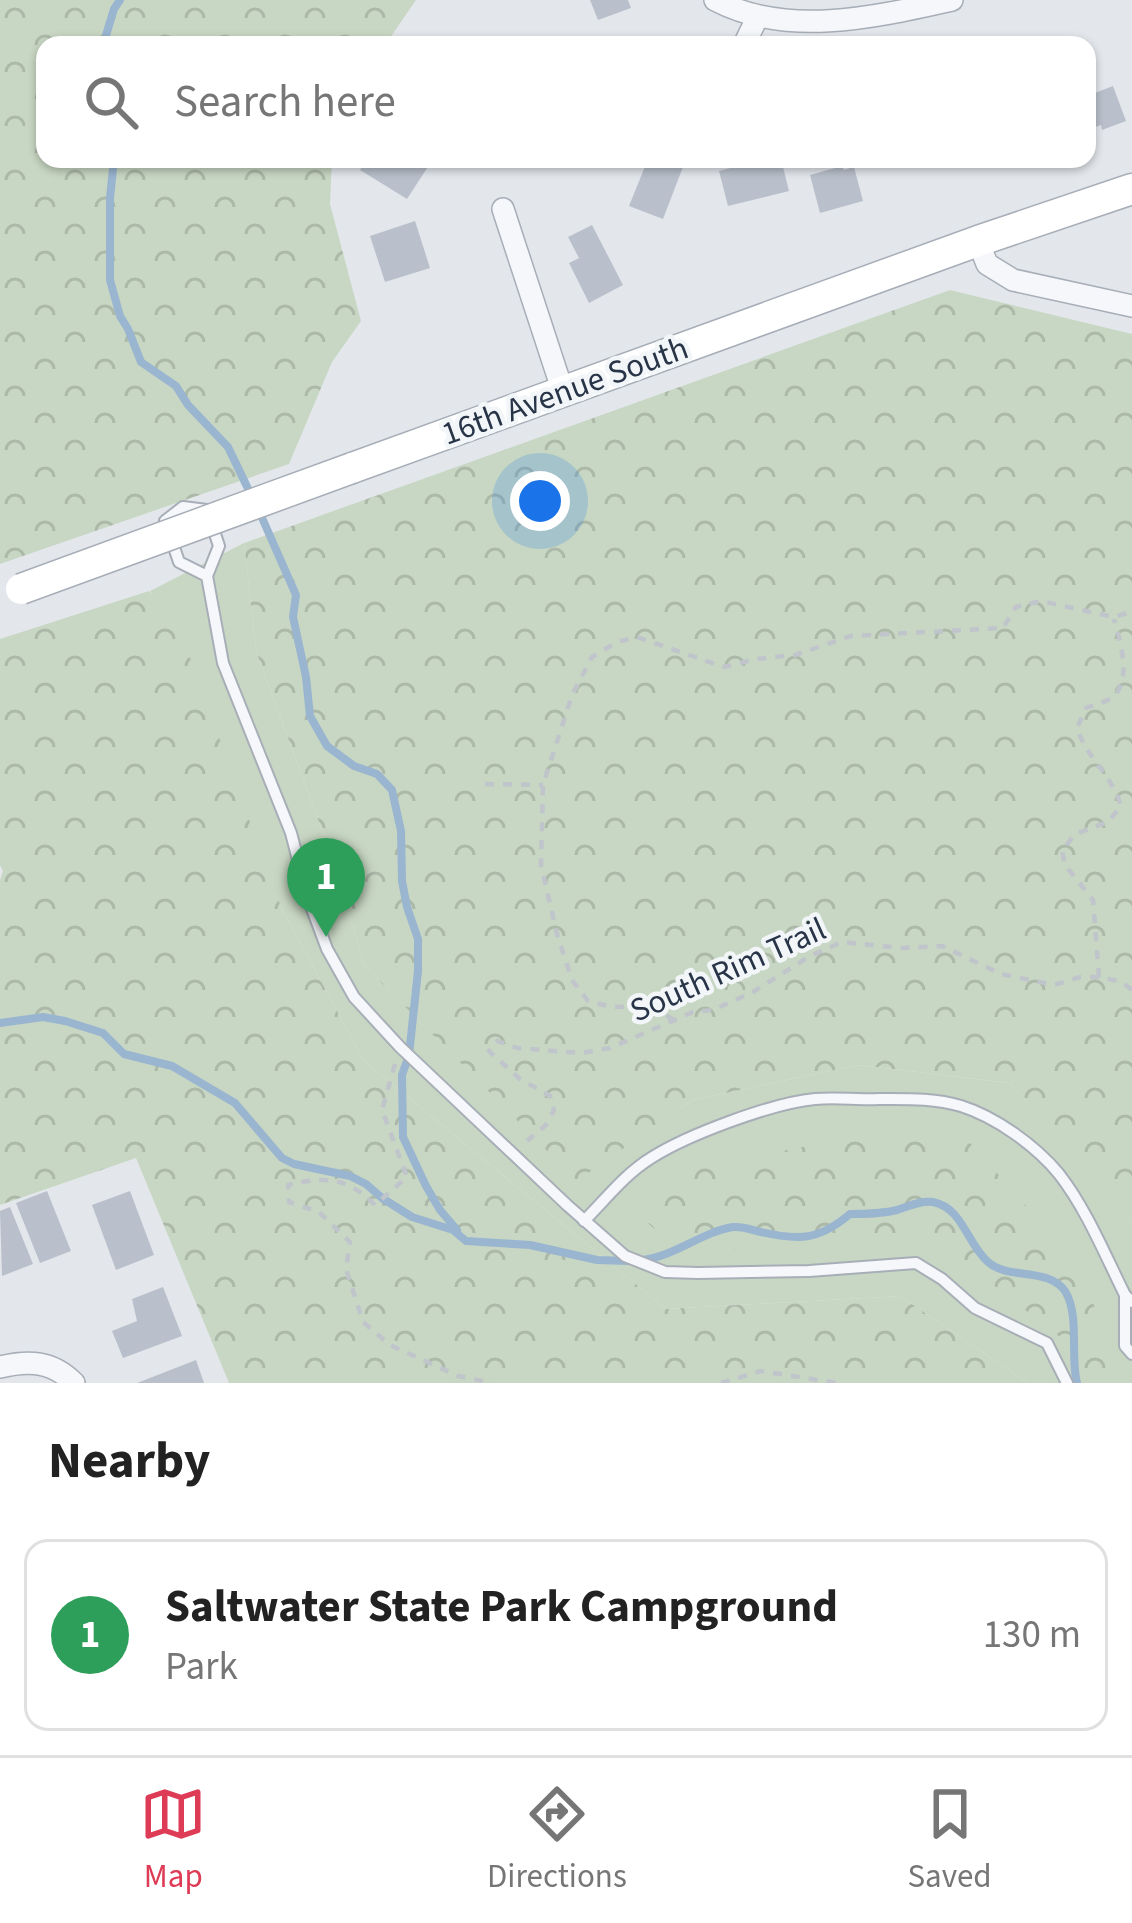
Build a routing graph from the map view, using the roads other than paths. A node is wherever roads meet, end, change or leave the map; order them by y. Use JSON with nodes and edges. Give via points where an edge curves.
{"nodes":[{"id":1,"x":715,"y":0,"type":"edge"},
{"id":2,"x":952,"y":0,"type":"edge"},
{"id":3,"x":757,"y":18,"type":"junction"},
{"id":4,"x":748,"y":36,"type":"edge"},
{"id":5,"x":1132,"y":189,"type":"edge"},
{"id":6,"x":503,"y":208,"type":"dead end"},
{"id":7,"x":978,"y":241,"type":"junction"},
{"id":8,"x":1132,"y":306,"type":"edge"},
{"id":9,"x":563,"y":392,"type":"junction"},
{"id":10,"x":207,"y":576,"type":"junction"},
{"id":11,"x":11,"y":594,"type":"edge"},
{"id":12,"x":584,"y":1221,"type":"junction"},
{"id":13,"x":1129,"y":1298,"type":"edge"},
{"id":14,"x":1132,"y":1354,"type":"edge"},
{"id":15,"x":0,"y":1366,"type":"edge"},
{"id":16,"x":74,"y":1383,"type":"edge"},
{"id":17,"x":1067,"y":1383,"type":"edge"}],
"edges":[{"from":1,"to":3,"type":"street"},
{"from":2,"to":3,"type":"street","via":[[865,16]]},
{"from":3,"to":4,"type":"street"},
{"from":5,"to":7,"type":"main road","name":"16th Avenue South"},
{"from":6,"to":9,"type":"street"},
{"from":7,"to":8,"type":"street","via":[[987,264],[1013,280]]},
{"from":7,"to":9,"type":"main road","name":"16th Avenue South"},
{"from":9,"to":11,"type":"main road","name":"16th Avenue South","bridge":true},
{"from":10,"to":10,"type":"lane","via":[[219,546],[207,510],[183,507],[165,521],[172,542],[179,562]]},
{"from":10,"to":12,"type":"lane","via":[[223,663],[291,832],[327,949],[354,997]]},
{"from":12,"to":13,"type":"lane","via":[[648,1159],[686,1138],[813,1099],[922,1098],[992,1120],[1058,1172]]},
{"from":12,"to":17,"type":"lane","via":[[615,1248],[664,1272],[916,1263],[975,1308],[1047,1343]]},
{"from":13,"to":14,"type":"lane","via":[[1125,1346]]},
{"from":15,"to":16,"type":"street","via":[[35,1362]]}]}
